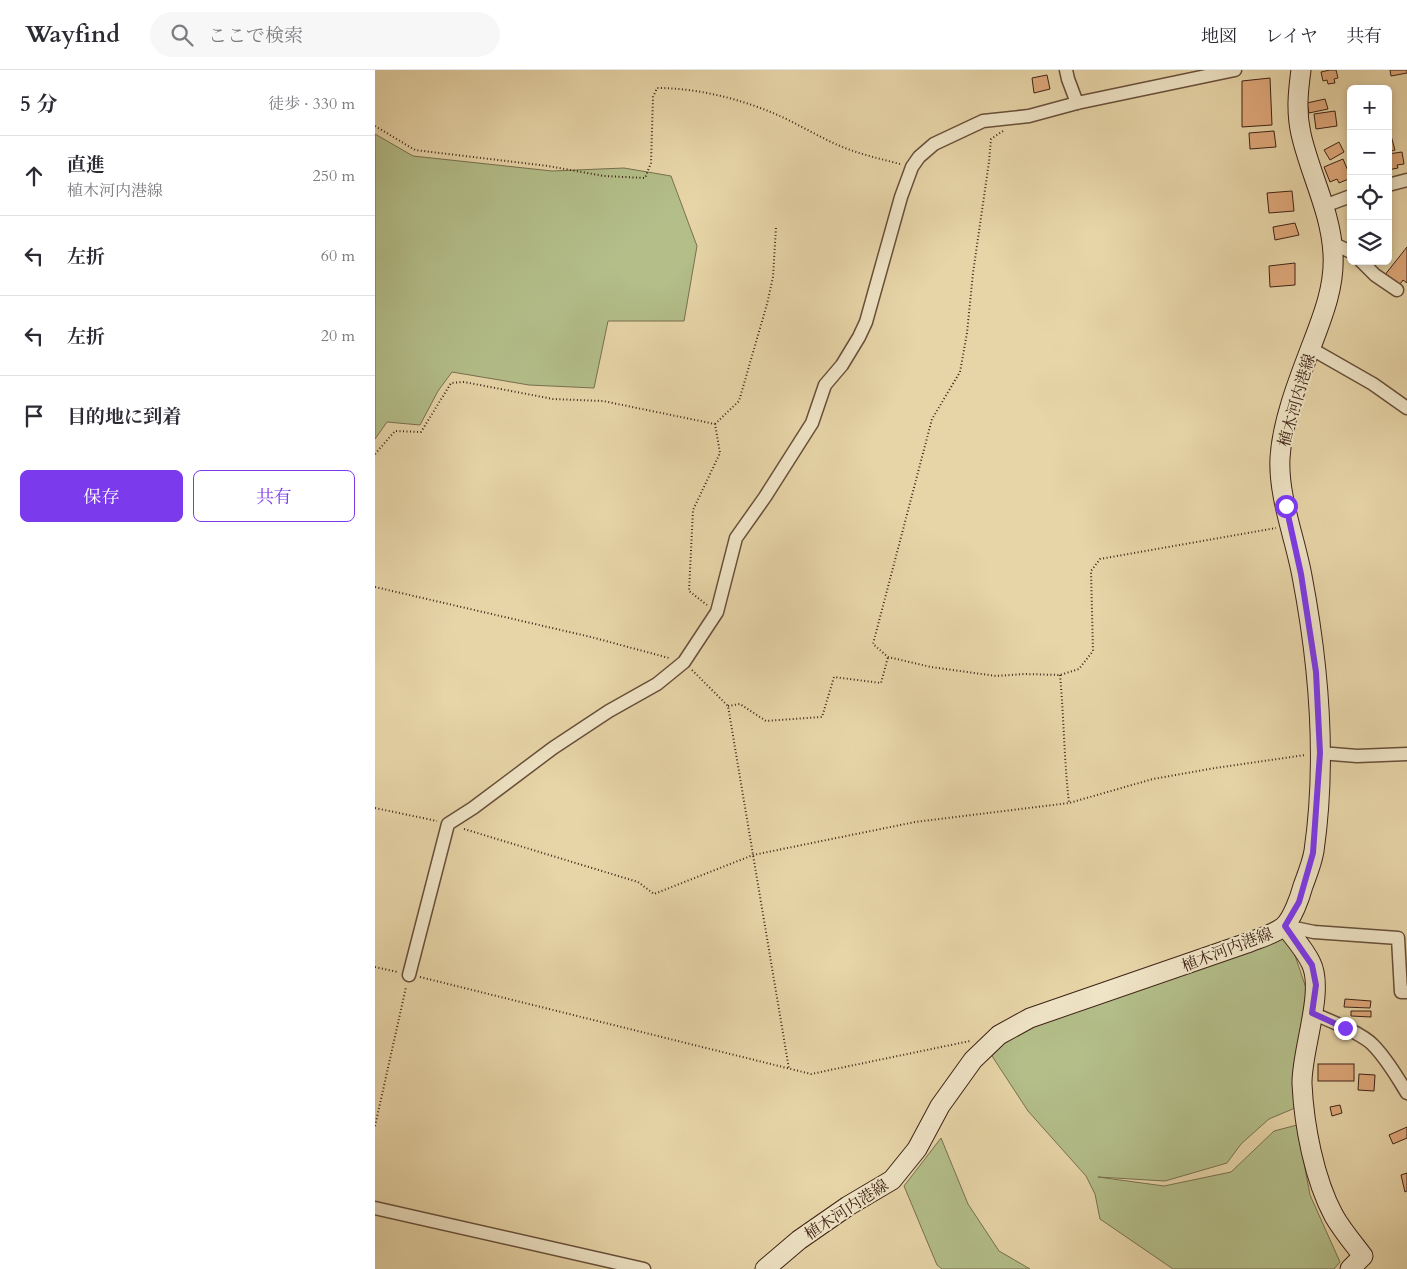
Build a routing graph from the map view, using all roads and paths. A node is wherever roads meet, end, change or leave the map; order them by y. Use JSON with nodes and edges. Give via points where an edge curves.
{"nodes":[{"id":1,"x":1066,"y":70,"type":"edge"},
{"id":2,"x":1235,"y":70,"type":"edge"},
{"id":3,"x":1301,"y":70,"type":"edge"},
{"id":4,"x":1077,"y":103,"type":"junction"},
{"id":5,"x":375,"y":126,"type":"edge"},
{"id":6,"x":1006,"y":130,"type":"dead end"},
{"id":7,"x":912,"y":167,"type":"junction"},
{"id":8,"x":1407,"y":180,"type":"edge"},
{"id":9,"x":1392,"y":184,"type":"edge"},
{"id":10,"x":1347,"y":197,"type":"edge"},
{"id":11,"x":1324,"y":206,"type":"junction"},
{"id":12,"x":776,"y":226,"type":"dead end"},
{"id":13,"x":1332,"y":244,"type":"junction"},
{"id":14,"x":1347,"y":250,"type":"edge"},
{"id":15,"x":1365,"y":265,"type":"edge"},
{"id":16,"x":1397,"y":290,"type":"dead end"},
{"id":17,"x":1310,"y":348,"type":"junction"},
{"id":18,"x":1407,"y":408,"type":"edge"},
{"id":19,"x":715,"y":424,"type":"junction"},
{"id":20,"x":375,"y":454,"type":"edge"},
{"id":21,"x":1290,"y":526,"type":"junction"},
{"id":22,"x":375,"y":587,"type":"edge"},
{"id":23,"x":717,"y":612,"type":"junction"},
{"id":24,"x":888,"y":657,"type":"junction"},
{"id":25,"x":684,"y":662,"type":"junction"},
{"id":26,"x":1060,"y":675,"type":"junction"},
{"id":27,"x":727,"y":706,"type":"junction"},
{"id":28,"x":1320,"y":753,"type":"junction"},
{"id":29,"x":1407,"y":754,"type":"edge"},
{"id":30,"x":1069,"y":803,"type":"junction"},
{"id":31,"x":375,"y":808,"type":"edge"},
{"id":32,"x":448,"y":824,"type":"junction"},
{"id":33,"x":753,"y":855,"type":"junction"},
{"id":34,"x":1285,"y":926,"type":"junction"},
{"id":35,"x":375,"y":967,"type":"edge"},
{"id":36,"x":409,"y":975,"type":"junction"},
{"id":37,"x":1407,"y":992,"type":"edge"},
{"id":38,"x":1312,"y":1013,"type":"junction"},
{"id":39,"x":971,"y":1041,"type":"dead end"},
{"id":40,"x":789,"y":1069,"type":"junction"},
{"id":41,"x":1407,"y":1093,"type":"edge"},
{"id":42,"x":375,"y":1126,"type":"edge"},
{"id":43,"x":375,"y":1208,"type":"edge"},
{"id":44,"x":1361,"y":1265,"type":"edge"},
{"id":45,"x":644,"y":1269,"type":"edge"},
{"id":46,"x":765,"y":1269,"type":"edge"}],
"edges":[{"from":1,"to":4,"type":"street"},
{"from":2,"to":4,"type":"street"},
{"from":3,"to":11,"type":"main road","name":"植木河内港線","via":[[1297,100],[1301,134]]},
{"from":4,"to":7,"type":"street","via":[[1029,116],[983,121],[933,144]]},
{"from":5,"to":7,"type":"path","via":[[415,150],[604,176],[645,178],[651,164],[653,97],[657,88],[673,88],[733,99],[773,113],[845,148]]},
{"from":6,"to":24,"type":"path","via":[[991,139],[960,372],[932,419],[873,644]]},
{"from":7,"to":23,"type":"street","via":[[866,322],[842,365],[825,385],[812,423],[797,448],[736,538]]},
{"from":8,"to":9,"type":"street"},
{"from":10,"to":11,"type":"street"},
{"from":11,"to":13,"type":"main road","name":"植木河内港線"},
{"from":12,"to":19,"type":"path","via":[[773,276],[739,401]]},
{"from":13,"to":14,"type":"street"},
{"from":13,"to":17,"type":"main road","name":"植木河内港線","via":[[1332,277],[1325,311]]},
{"from":15,"to":16,"type":"street"},
{"from":17,"to":18,"type":"street","via":[[1373,384]]},
{"from":17,"to":21,"type":"main road","name":"植木河内港線","via":[[1287,420],[1280,457],[1280,475]]},
{"from":19,"to":20,"type":"path","via":[[603,401],[553,399],[465,382],[451,383],[421,432],[395,432]]},
{"from":19,"to":23,"type":"path","via":[[720,453],[693,510],[689,590]]},
{"from":21,"to":26,"type":"path","via":[[1100,559],[1091,571],[1093,651],[1079,669]]},
{"from":21,"to":28,"type":"main road","name":"植木河内港線","via":[[1316,672]]},
{"from":22,"to":25,"type":"path"},
{"from":23,"to":25,"type":"street"},
{"from":24,"to":26,"type":"path","via":[[996,676]]},
{"from":24,"to":27,"type":"path","via":[[881,684],[834,677],[822,718],[766,721],[740,704]]},
{"from":25,"to":27,"type":"path"},
{"from":25,"to":32,"type":"street","via":[[657,684],[553,748]]},
{"from":26,"to":30,"type":"path"},
{"from":27,"to":33,"type":"path"},
{"from":28,"to":29,"type":"street","via":[[1357,756]]},
{"from":28,"to":30,"type":"path","via":[[1153,779]]},
{"from":28,"to":34,"type":"main road","name":"植木河内港線","via":[[1313,853],[1299,902]]},
{"from":30,"to":33,"type":"path","via":[[915,822]]},
{"from":31,"to":32,"type":"path"},
{"from":32,"to":33,"type":"path","via":[[639,882],[655,894]]},
{"from":32,"to":36,"type":"street"},
{"from":33,"to":40,"type":"path"},
{"from":34,"to":37,"type":"street","via":[[1314,932],[1398,938],[1401,992]]},
{"from":34,"to":38,"type":"main road","via":[[1312,965],[1316,985]]},
{"from":34,"to":46,"type":"main road","name":"植木河内港線","via":[[1201,960],[1030,1018],[999,1035],[973,1060],[940,1106],[917,1149],[891,1180],[799,1240]]},
{"from":35,"to":36,"type":"path"},
{"from":36,"to":40,"type":"path"},
{"from":36,"to":42,"type":"path"},
{"from":38,"to":41,"type":"street","via":[[1372,1044]]},
{"from":38,"to":44,"type":"main road","via":[[1302,1081],[1311,1150],[1334,1216]]},
{"from":39,"to":40,"type":"path","via":[[811,1074]]},
{"from":43,"to":45,"type":"street"}]}
